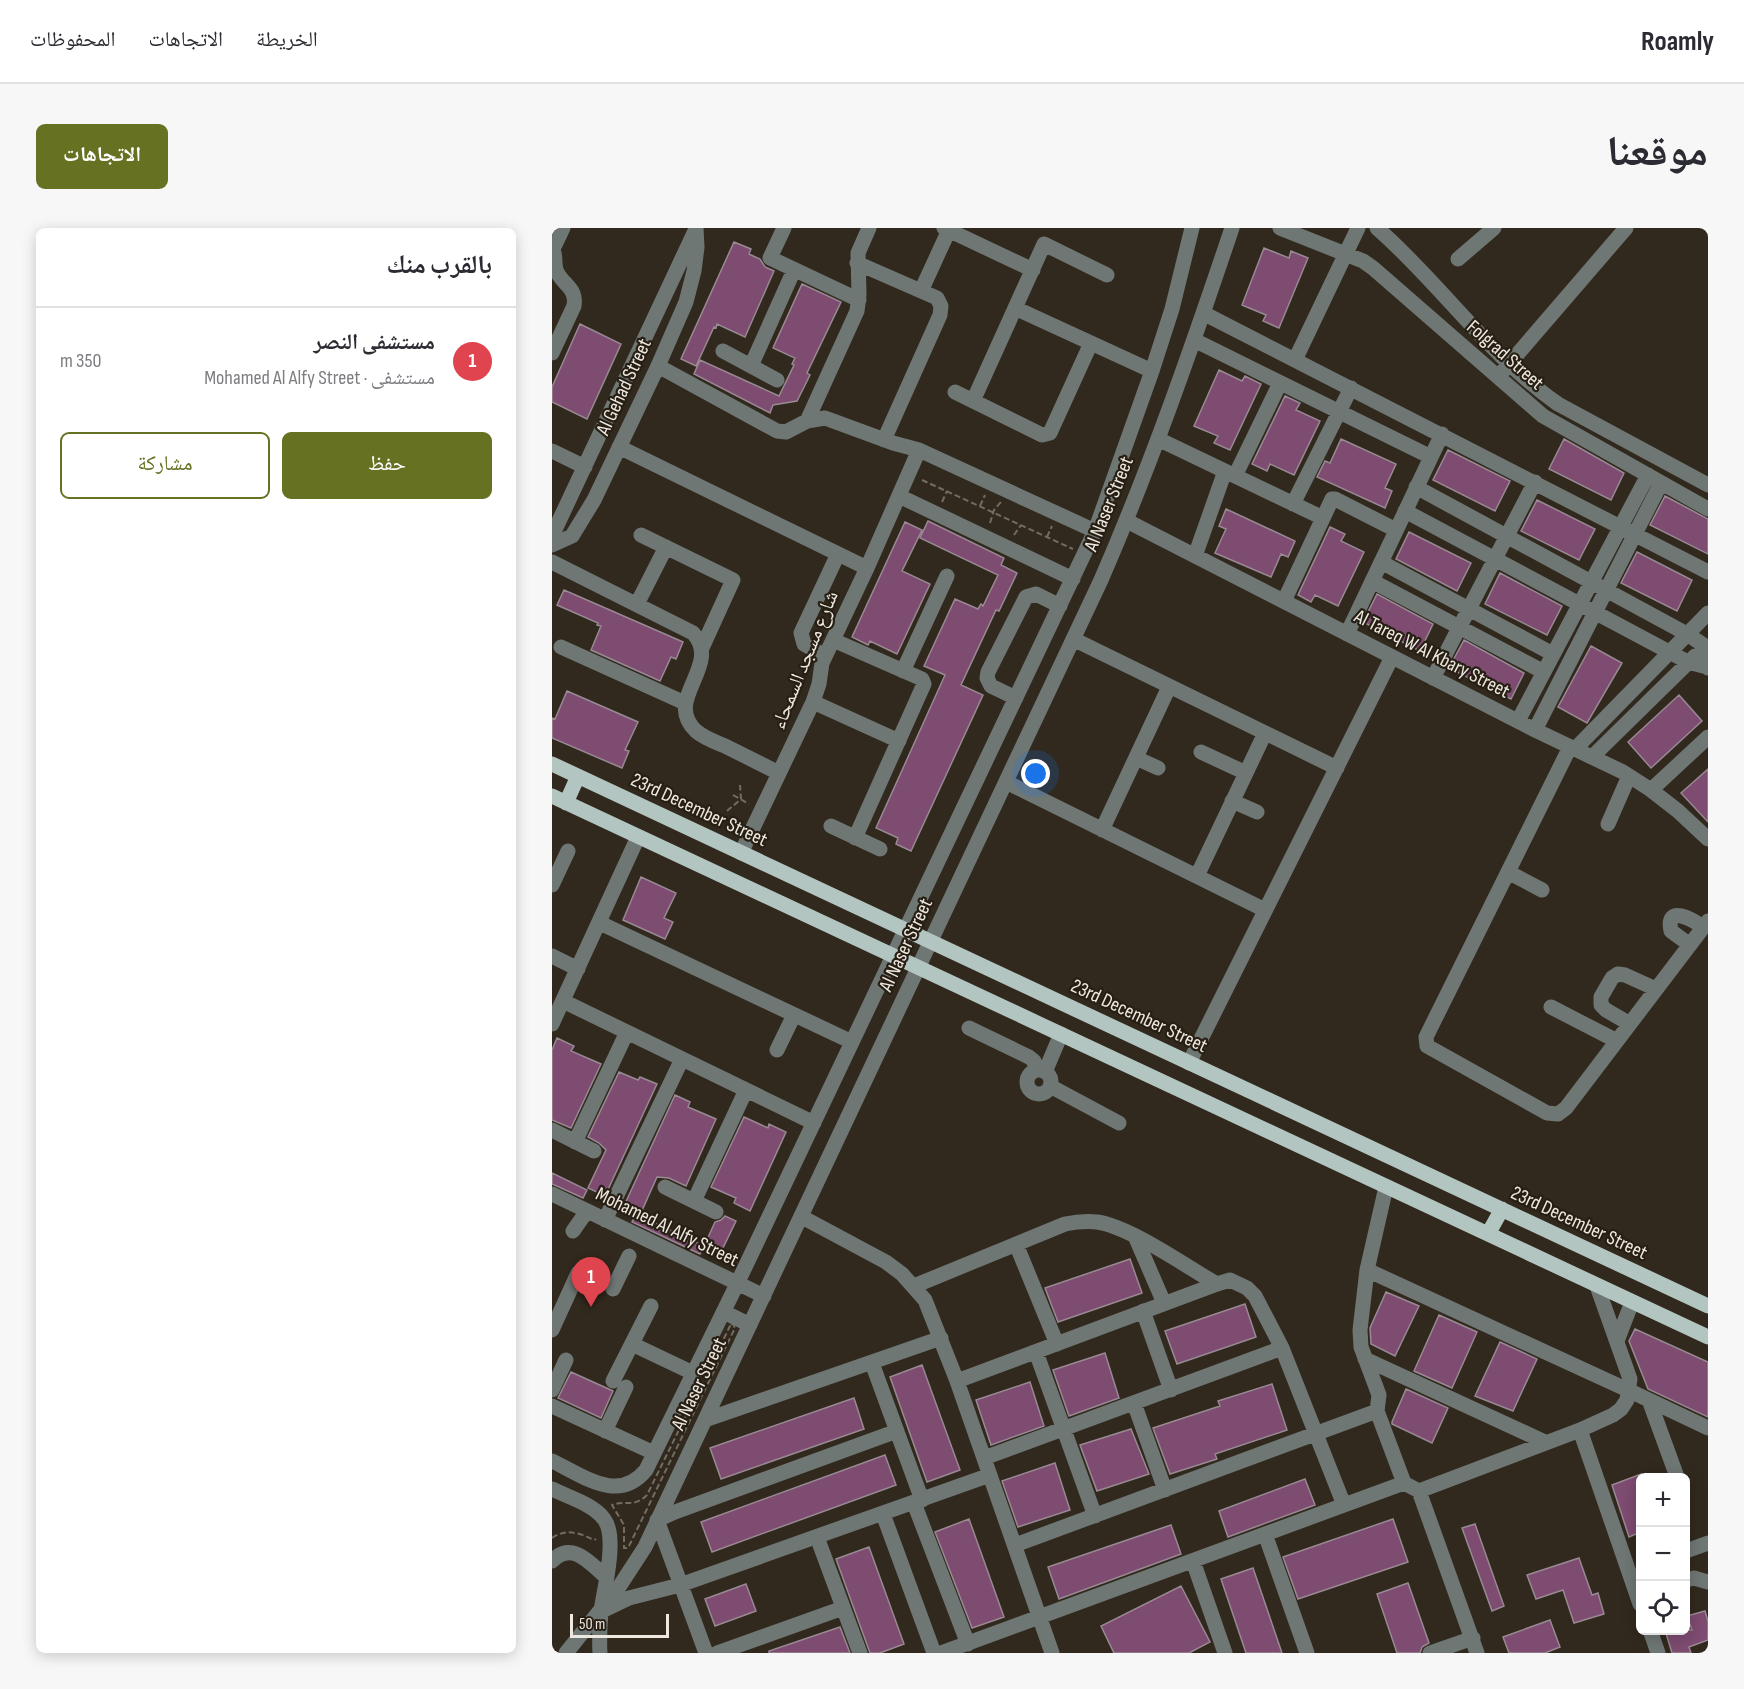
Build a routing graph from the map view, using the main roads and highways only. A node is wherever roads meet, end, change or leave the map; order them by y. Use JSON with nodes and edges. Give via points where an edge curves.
{"nodes":[{"id":1,"x":552,"y":765,"type":"edge"},
{"id":2,"x":578,"y":776,"type":"junction"},
{"id":3,"x":559,"y":800,"type":"edge"},
{"id":4,"x":1502,"y":1209,"type":"junction"},
{"id":5,"x":1488,"y":1234,"type":"junction"},
{"id":6,"x":1708,"y":1306,"type":"edge"},
{"id":7,"x":1708,"y":1337,"type":"edge"}],
"edges":[{"from":1,"to":2,"type":"main road","name":"23rd December Street"},
{"from":2,"to":3,"type":"main road"},
{"from":2,"to":4,"type":"main road","name":"23rd December Street"},
{"from":3,"to":5,"type":"main road"},
{"from":4,"to":5,"type":"main road"},
{"from":4,"to":6,"type":"main road","name":"23rd December Street"},
{"from":5,"to":7,"type":"main road"}]}
